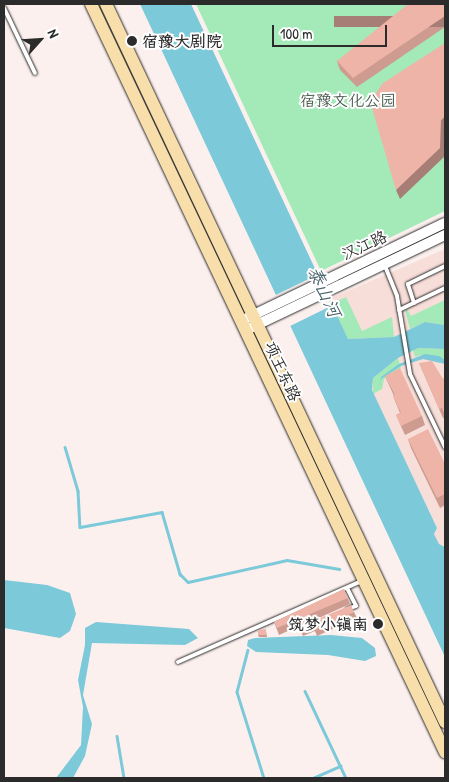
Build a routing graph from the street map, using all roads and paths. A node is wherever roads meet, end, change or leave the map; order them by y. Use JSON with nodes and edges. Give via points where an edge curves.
{"nodes":[{"id":1,"x":91,"y":4,"type":"edge"},
{"id":2,"x":106,"y":4,"type":"edge"},
{"id":3,"x":4,"y":10,"type":"edge"},
{"id":4,"x":35,"y":73,"type":"dead end"},
{"id":5,"x":445,"y":224,"type":"edge"},
{"id":6,"x":445,"y":235,"type":"edge"},
{"id":7,"x":384,"y":264,"type":"junction"},
{"id":8,"x":445,"y":266,"type":"edge"},
{"id":9,"x":445,"y":288,"type":"edge"},
{"id":10,"x":414,"y":303,"type":"junction"},
{"id":11,"x":399,"y":310,"type":"junction"},
{"id":12,"x":249,"y":323,"type":"junction"},
{"id":13,"x":445,"y":447,"type":"edge"},
{"id":14,"x":364,"y":580,"type":"junction"},
{"id":15,"x":347,"y":588,"type":"junction"},
{"id":16,"x":339,"y":613,"type":"edge"},
{"id":17,"x":178,"y":662,"type":"dead end"},
{"id":18,"x":445,"y":722,"type":"edge"},
{"id":19,"x":445,"y":752,"type":"edge"}],
"edges":[{"from":1,"to":12,"type":"main road","name":"项王东路"},
{"from":2,"to":12,"type":"main road","name":"项王东路"},
{"from":3,"to":4,"type":"lane"},
{"from":5,"to":12,"type":"street","name":"汉江路","via":[[274,305]]},
{"from":6,"to":7,"type":"street","name":"汉江路"},
{"from":7,"to":11,"type":"lane"},
{"from":7,"to":12,"type":"street","name":"汉江路","via":[[278,315]]},
{"from":8,"to":10,"type":"lane","via":[[408,284]]},
{"from":9,"to":10,"type":"lane"},
{"from":10,"to":11,"type":"lane"},
{"from":11,"to":13,"type":"lane","via":[[410,374]]},
{"from":12,"to":14,"type":"main road","name":"项王东路"},
{"from":12,"to":18,"type":"main road","name":"项王东路"},
{"from":14,"to":15,"type":"lane"},
{"from":14,"to":19,"type":"main road","name":"项王东路"},
{"from":15,"to":16,"type":"lane","via":[[356,606]]},
{"from":15,"to":17,"type":"lane"}]}
